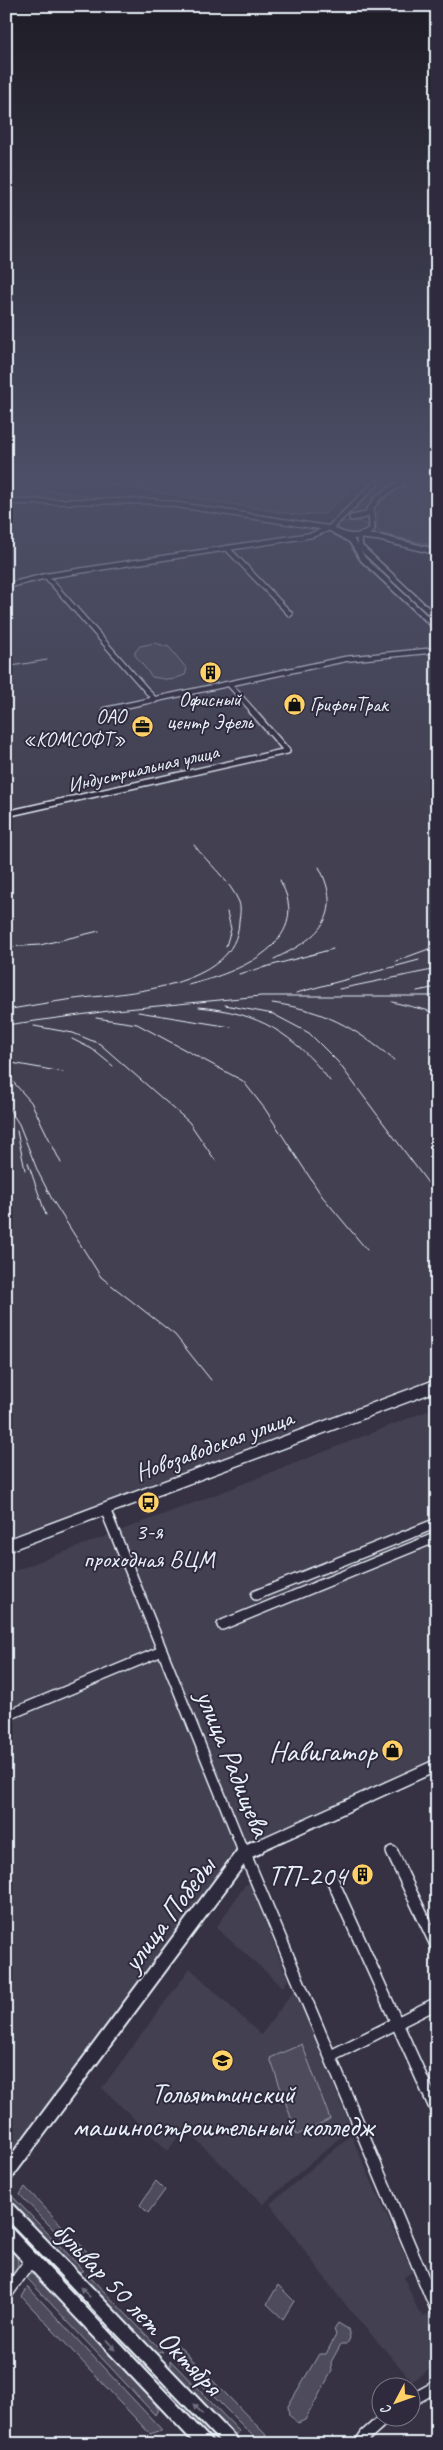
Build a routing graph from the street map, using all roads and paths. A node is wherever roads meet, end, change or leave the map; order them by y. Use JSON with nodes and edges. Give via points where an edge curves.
{"nodes":[{"id":1,"x":65,"y":597,"type":"edge"},
{"id":2,"x":274,"y":597,"type":"edge"},
{"id":3,"x":405,"y":597,"type":"edge"},
{"id":4,"x":414,"y":597,"type":"edge"},
{"id":5,"x":290,"y":614,"type":"dead end"},
{"id":6,"x":437,"y":619,"type":"edge"},
{"id":7,"x":437,"y":628,"type":"edge"},
{"id":8,"x":437,"y":650,"type":"edge"},
{"id":9,"x":229,"y":684,"type":"junction"},
{"id":10,"x":155,"y":700,"type":"junction"},
{"id":11,"x":105,"y":710,"type":"dead end"},
{"id":12,"x":6,"y":814,"type":"edge"},
{"id":13,"x":437,"y":1385,"type":"edge"},
{"id":14,"x":105,"y":1509,"type":"junction"},
{"id":15,"x":437,"y":1523,"type":"edge"},
{"id":16,"x":437,"y":1537,"type":"edge"},
{"id":17,"x":6,"y":1546,"type":"edge"},
{"id":18,"x":256,"y":1595,"type":"dead end"},
{"id":19,"x":222,"y":1625,"type":"dead end"},
{"id":20,"x":162,"y":1651,"type":"junction"},
{"id":21,"x":6,"y":1716,"type":"edge"},
{"id":22,"x":435,"y":1770,"type":"edge"},
{"id":23,"x":392,"y":1852,"type":"dead end"},
{"id":24,"x":244,"y":1854,"type":"junction"},
{"id":25,"x":330,"y":1877,"type":"dead end"},
{"id":26,"x":437,"y":1947,"type":"edge"},
{"id":27,"x":437,"y":2004,"type":"edge"},
{"id":28,"x":397,"y":2024,"type":"junction"},
{"id":29,"x":331,"y":2056,"type":"junction"},
{"id":30,"x":437,"y":2112,"type":"edge"},
{"id":31,"x":6,"y":2174,"type":"edge"},
{"id":32,"x":6,"y":2208,"type":"edge"},
{"id":33,"x":6,"y":2233,"type":"edge"},
{"id":34,"x":31,"y":2260,"type":"junction"},
{"id":35,"x":6,"y":2295,"type":"edge"},
{"id":36,"x":437,"y":2312,"type":"edge"},
{"id":37,"x":437,"y":2386,"type":"edge"},
{"id":38,"x":420,"y":2395,"type":"edge"},
{"id":39,"x":374,"y":2428,"type":"edge"},
{"id":40,"x":205,"y":2444,"type":"edge"},
{"id":41,"x":232,"y":2444,"type":"edge"},
{"id":42,"x":360,"y":2444,"type":"edge"}],
"edges":[{"from":1,"to":10,"type":"street"},
{"from":2,"to":5,"type":"street"},
{"from":3,"to":7,"type":"main road"},
{"from":4,"to":6,"type":"main road"},
{"from":8,"to":9,"type":"street","via":[[345,659]]},
{"from":9,"to":10,"type":"street"},
{"from":9,"to":12,"type":"street","name":"Индустриальная улица","via":[[287,751]]},
{"from":10,"to":11,"type":"street"},
{"from":13,"to":14,"type":"main road","name":"Новозаводская улица"},
{"from":14,"to":17,"type":"main road","name":"Новозаводская улица"},
{"from":14,"to":20,"type":"street","name":"улица Радищева"},
{"from":15,"to":18,"type":"street"},
{"from":16,"to":19,"type":"street"},
{"from":20,"to":21,"type":"street"},
{"from":20,"to":24,"type":"street","name":"улица Радищева"},
{"from":22,"to":24,"type":"main road","name":"улица Победы"},
{"from":23,"to":26,"type":"street"},
{"from":24,"to":29,"type":"street","name":"улица Радищева"},
{"from":24,"to":31,"type":"main road","name":"улица Победы"},
{"from":25,"to":28,"type":"street"},
{"from":27,"to":28,"type":"street"},
{"from":28,"to":29,"type":"street"},
{"from":28,"to":30,"type":"street"},
{"from":29,"to":36,"type":"street","name":"улица Радищева"},
{"from":41,"to":32,"type":"main road","name":"бульвар 50 лет Октября","one_way":true},
{"from":33,"to":34,"type":"main road","name":"бульвар 50 лет Октября"},
{"from":34,"to":35,"type":"street"},
{"from":34,"to":40,"type":"main road","name":"бульвар 50 лет Октября","one_way":true},
{"from":37,"to":38,"type":"street"},
{"from":39,"to":42,"type":"street"}]}
